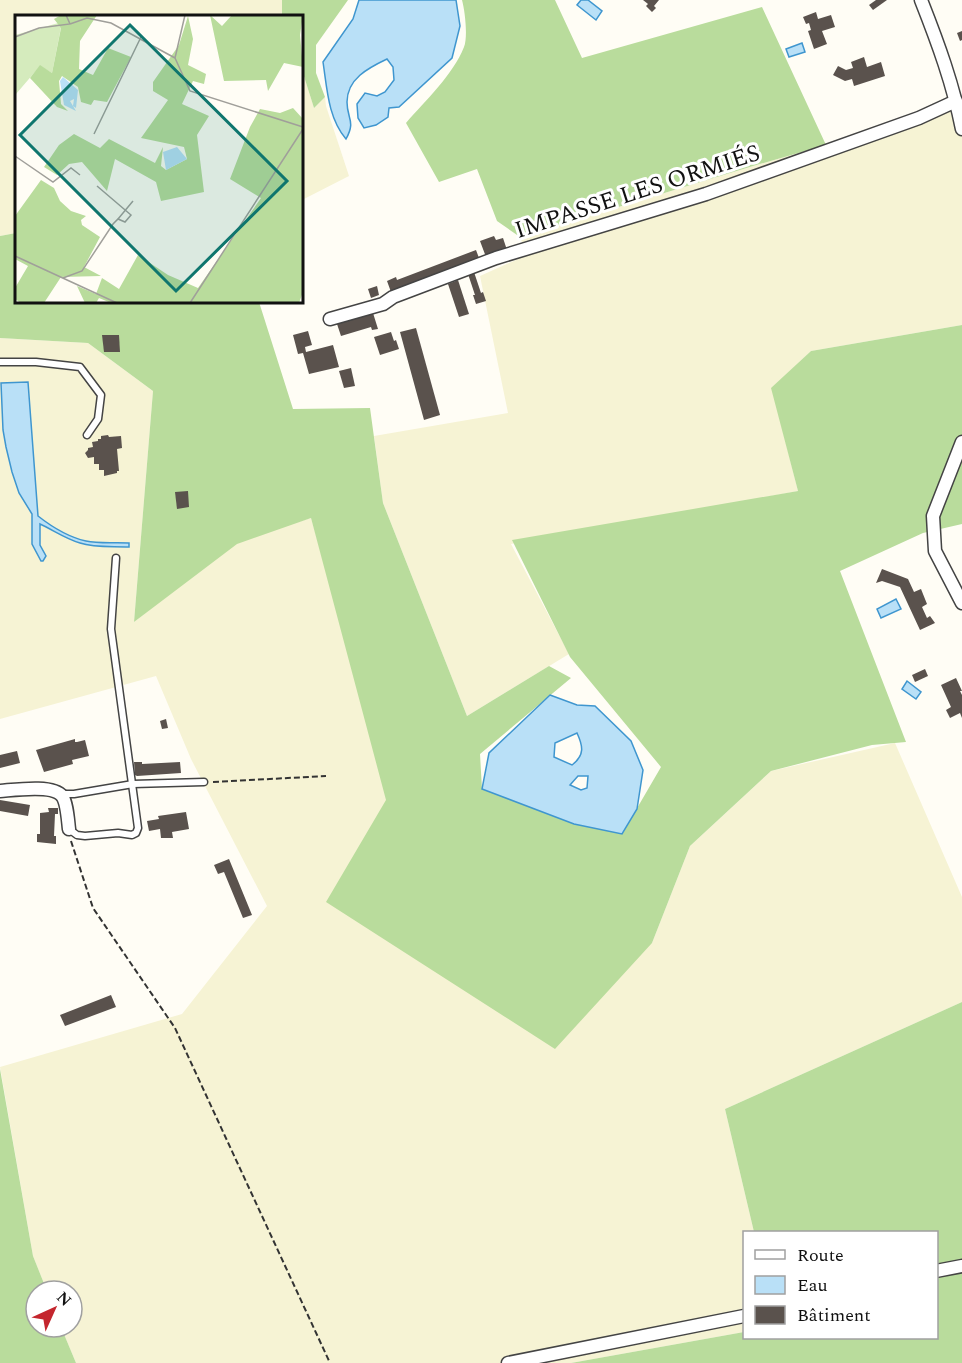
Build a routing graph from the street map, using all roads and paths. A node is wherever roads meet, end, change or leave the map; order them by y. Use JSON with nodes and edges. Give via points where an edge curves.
{"nodes":[{"id":1,"x":921,"y":0,"type":"edge"},
{"id":2,"x":956,"y":100,"type":"junction"},
{"id":3,"x":962,"y":129,"type":"edge"},
{"id":4,"x":330,"y":319,"type":"dead end"},
{"id":5,"x":0,"y":362,"type":"edge"},
{"id":6,"x":87,"y":435,"type":"dead end"},
{"id":7,"x":962,"y":442,"type":"edge"},
{"id":8,"x":116,"y":558,"type":"dead end"},
{"id":9,"x":962,"y":603,"type":"edge"},
{"id":10,"x":326,"y":776,"type":"dead end"},
{"id":11,"x":204,"y":782,"type":"joint"},
{"id":12,"x":133,"y":784,"type":"junction"},
{"id":13,"x":0,"y":791,"type":"edge"},
{"id":14,"x":62,"y":795,"type":"junction"},
{"id":15,"x":69,"y":830,"type":"junction"},
{"id":16,"x":962,"y":1266,"type":"edge"},
{"id":17,"x":938,"y":1271,"type":"edge"},
{"id":18,"x":743,"y":1316,"type":"edge"},
{"id":19,"x":330,"y":1363,"type":"edge"},
{"id":20,"x":508,"y":1363,"type":"edge"}],
"edges":[{"from":1,"to":2,"type":"street"},
{"from":2,"to":3,"type":"street"},
{"from":2,"to":4,"type":"street","name":"IMPASSE LES ORMIÉS","via":[[919,118],[706,194],[496,258],[383,304]]},
{"from":5,"to":6,"type":"lane","via":[[80,367],[101,395],[98,419]]},
{"from":7,"to":9,"type":"street","via":[[933,516],[935,551]]},
{"from":8,"to":12,"type":"lane","via":[[111,629]]},
{"from":10,"to":11,"type":"path"},
{"from":11,"to":12,"type":"lane"},
{"from":12,"to":14,"type":"lane"},
{"from":12,"to":15,"type":"lane","via":[[136,833],[85,836]]},
{"from":13,"to":14,"type":"street","via":[[47,789]]},
{"from":14,"to":15,"type":"street"},
{"from":15,"to":19,"type":"path","via":[[93,908],[176,1028]]},
{"from":16,"to":17,"type":"street"},
{"from":18,"to":20,"type":"street"}]}
